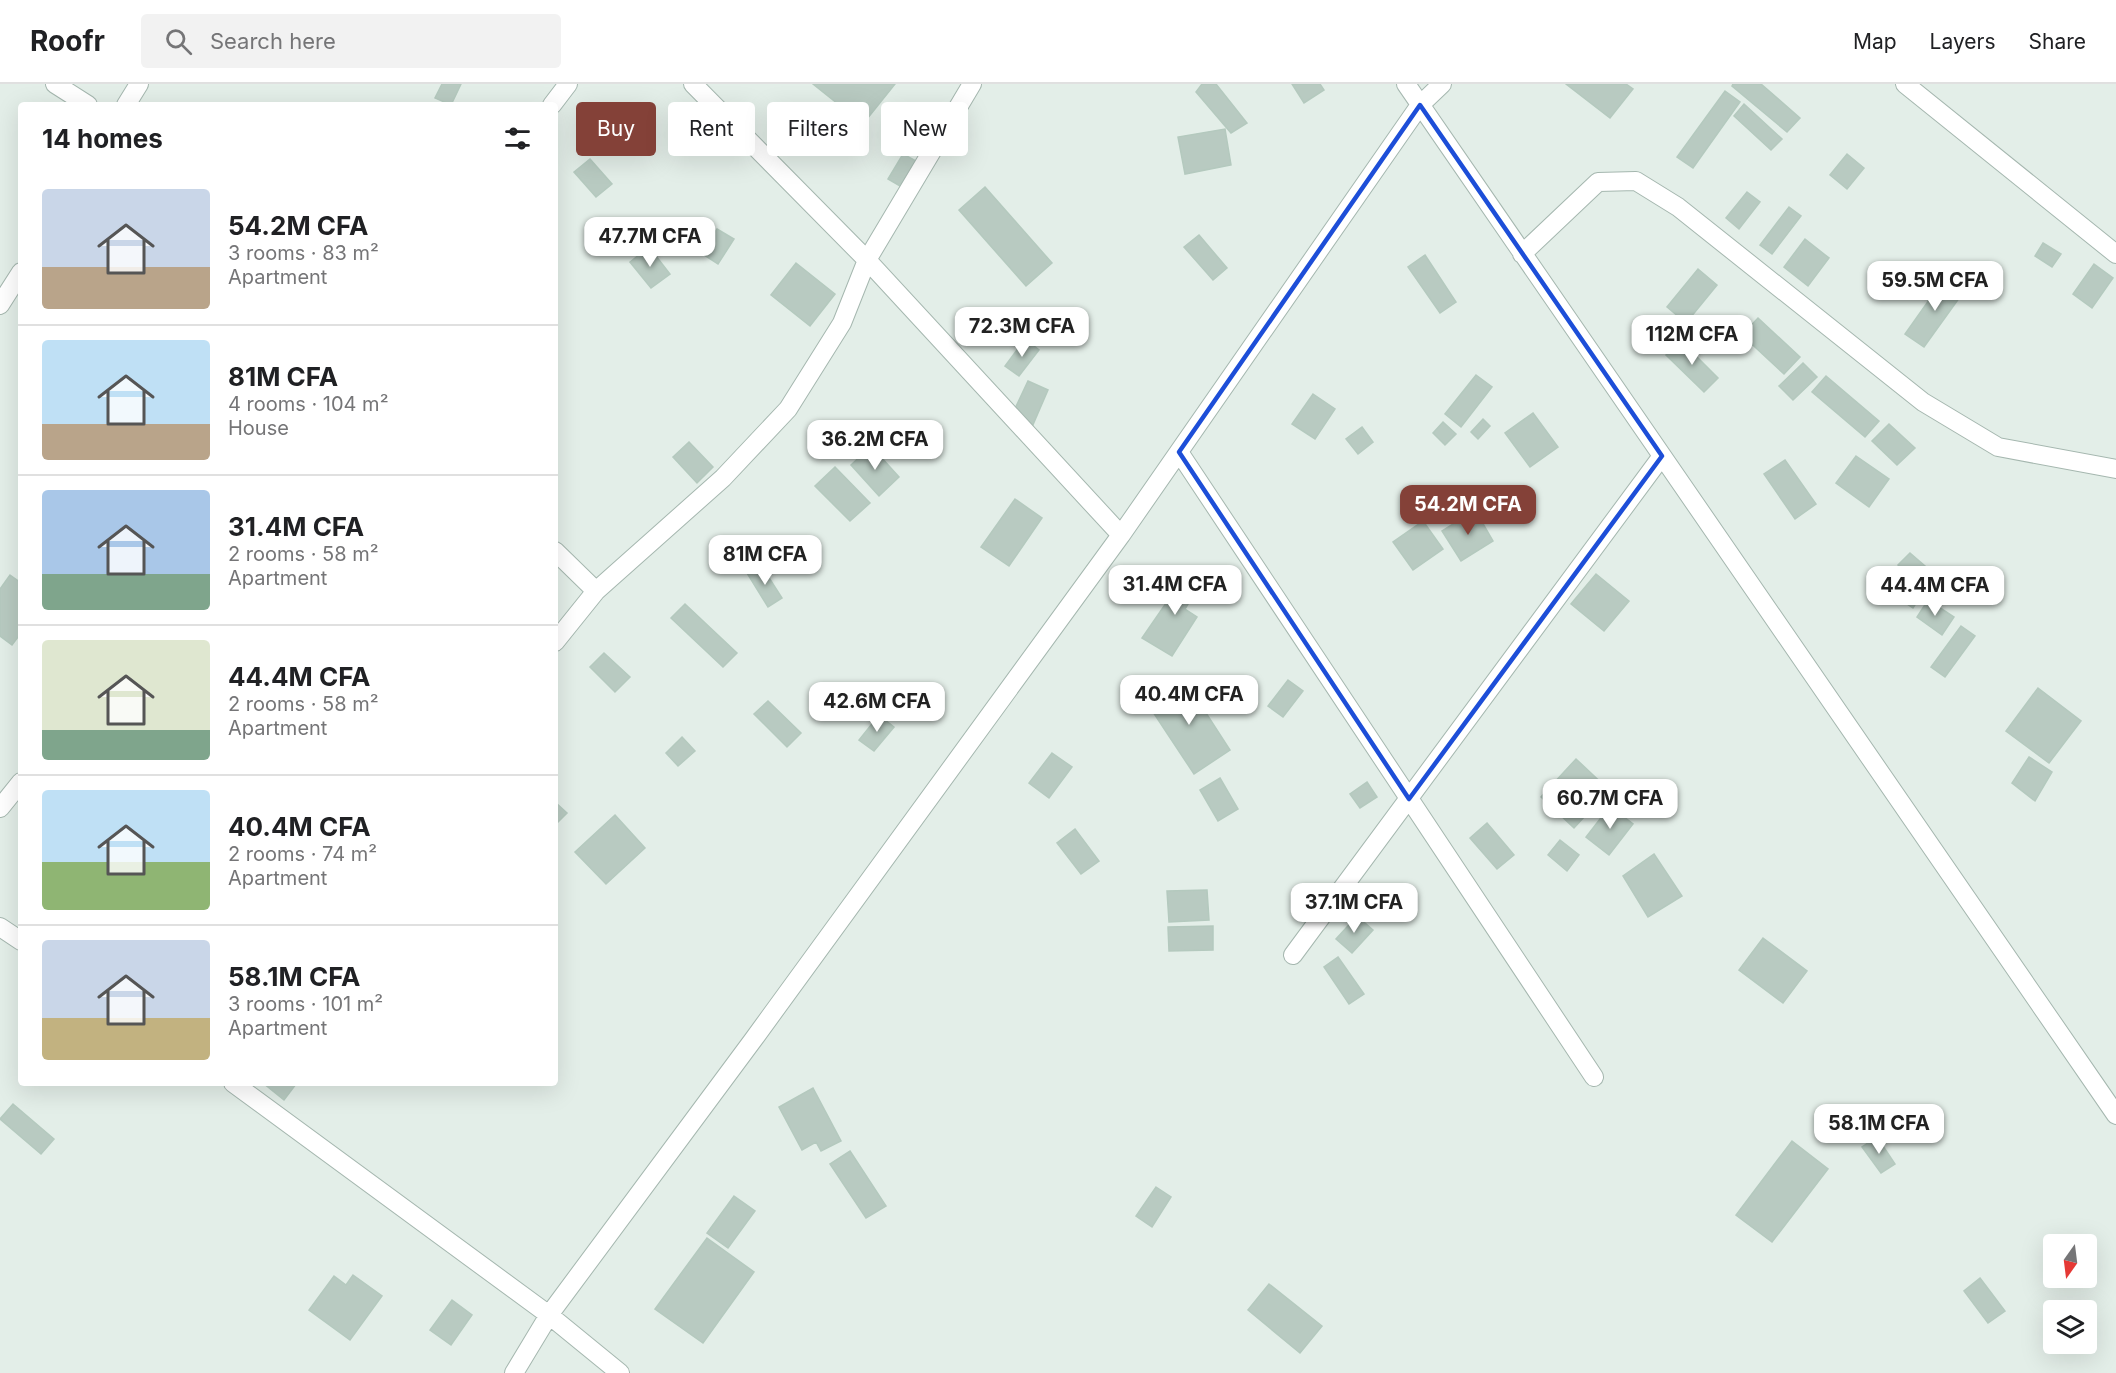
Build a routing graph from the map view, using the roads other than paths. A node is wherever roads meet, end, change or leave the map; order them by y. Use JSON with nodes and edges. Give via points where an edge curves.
{"nodes":[{"id":1,"x":56,"y":84,"type":"edge"},
{"id":2,"x":139,"y":84,"type":"edge"},
{"id":3,"x":568,"y":84,"type":"edge"},
{"id":4,"x":693,"y":84,"type":"edge"},
{"id":5,"x":972,"y":84,"type":"edge"},
{"id":6,"x":1406,"y":84,"type":"edge"},
{"id":7,"x":1442,"y":84,"type":"edge"},
{"id":8,"x":1905,"y":84,"type":"edge"},
{"id":9,"x":83,"y":102,"type":"edge"},
{"id":10,"x":128,"y":102,"type":"edge"},
{"id":11,"x":554,"y":102,"type":"edge"},
{"id":12,"x":1420,"y":105,"type":"junction"},
{"id":13,"x":1522,"y":254,"type":"junction"},
{"id":14,"x":2116,"y":254,"type":"edge"},
{"id":15,"x":867,"y":260,"type":"junction"},
{"id":16,"x":18,"y":277,"type":"edge"},
{"id":17,"x":0,"y":305,"type":"edge"},
{"id":18,"x":1179,"y":452,"type":"junction"},
{"id":19,"x":1662,"y":456,"type":"junction"},
{"id":20,"x":2116,"y":469,"type":"edge"},
{"id":21,"x":1121,"y":535,"type":"junction"},
{"id":22,"x":558,"y":554,"type":"edge"},
{"id":23,"x":596,"y":591,"type":"junction"},
{"id":24,"x":558,"y":638,"type":"edge"},
{"id":25,"x":18,"y":786,"type":"edge"},
{"id":26,"x":1409,"y":799,"type":"junction"},
{"id":27,"x":0,"y":808,"type":"edge"},
{"id":28,"x":0,"y":927,"type":"edge"},
{"id":29,"x":18,"y":939,"type":"edge"},
{"id":30,"x":1293,"y":955,"type":"dead end"},
{"id":31,"x":1594,"y":1077,"type":"dead end"},
{"id":32,"x":237,"y":1086,"type":"edge"},
{"id":33,"x":2116,"y":1115,"type":"edge"},
{"id":34,"x":549,"y":1315,"type":"junction"},
{"id":35,"x":514,"y":1373,"type":"edge"},
{"id":36,"x":620,"y":1373,"type":"edge"}],
"edges":[{"from":1,"to":9,"type":"street"},
{"from":2,"to":10,"type":"street"},
{"from":3,"to":11,"type":"street"},
{"from":4,"to":15,"type":"street"},
{"from":5,"to":15,"type":"street"},
{"from":6,"to":12,"type":"street"},
{"from":7,"to":12,"type":"street"},
{"from":8,"to":14,"type":"street"},
{"from":12,"to":13,"type":"street"},
{"from":12,"to":18,"type":"street"},
{"from":13,"to":19,"type":"street"},
{"from":13,"to":20,"type":"street","via":[[1598,182],[1636,181],[1678,207],[1923,402],[1998,447]]},
{"from":15,"to":21,"type":"street"},
{"from":15,"to":23,"type":"street","via":[[842,323],[788,409],[723,478]]},
{"from":16,"to":17,"type":"street"},
{"from":18,"to":21,"type":"street"},
{"from":18,"to":26,"type":"street"},
{"from":19,"to":26,"type":"street"},
{"from":19,"to":33,"type":"street"},
{"from":21,"to":34,"type":"street"},
{"from":22,"to":23,"type":"street"},
{"from":23,"to":24,"type":"street"},
{"from":25,"to":27,"type":"street"},
{"from":26,"to":30,"type":"street"},
{"from":26,"to":31,"type":"street"},
{"from":28,"to":29,"type":"street"},
{"from":32,"to":34,"type":"street"},
{"from":34,"to":35,"type":"street"},
{"from":34,"to":36,"type":"street"}]}
